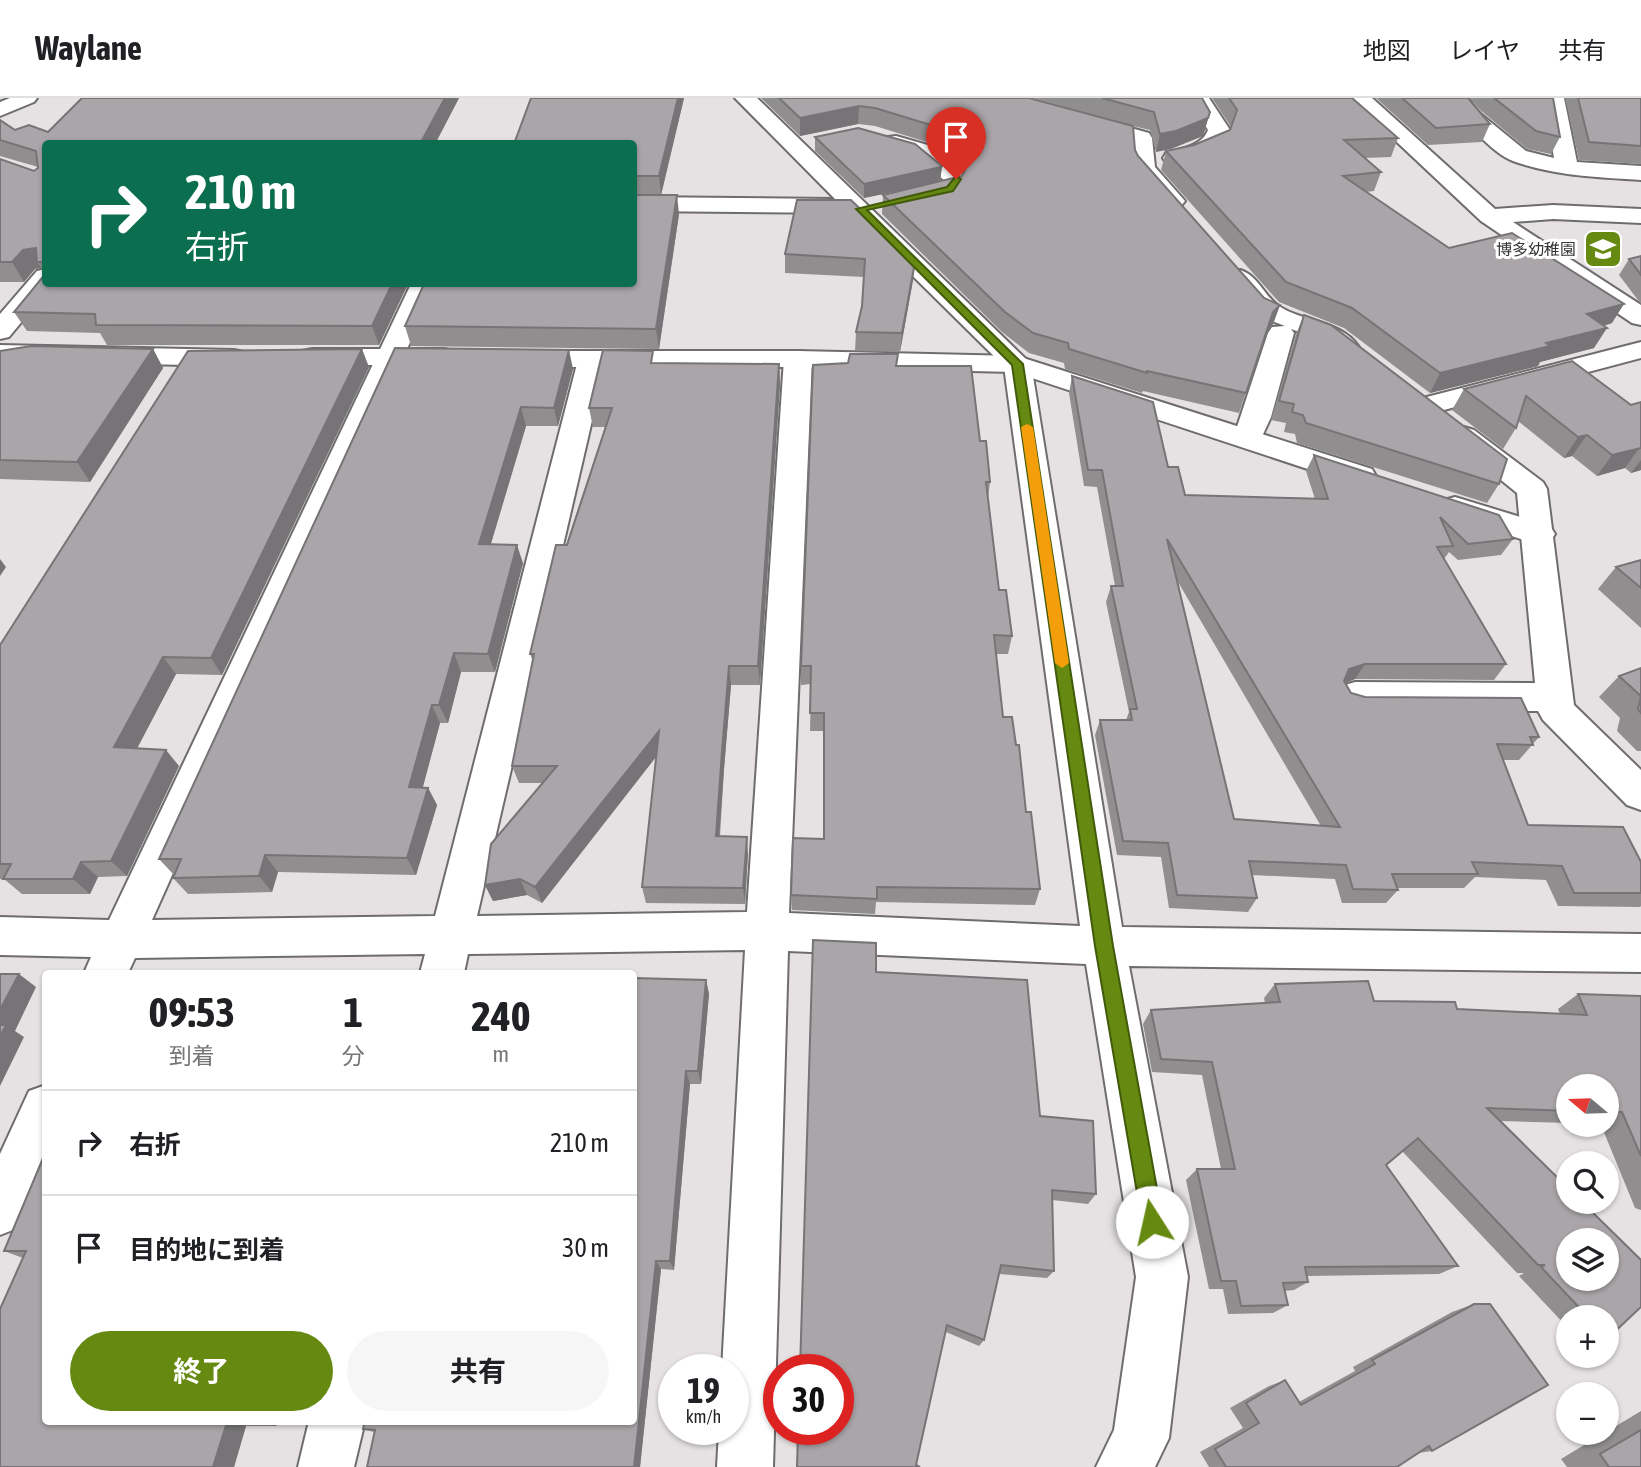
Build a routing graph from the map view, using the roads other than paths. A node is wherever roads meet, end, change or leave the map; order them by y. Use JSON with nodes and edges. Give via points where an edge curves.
{"nodes":[{"id":1,"x":27,"y":98,"type":"edge"},
{"id":2,"x":745,"y":98,"type":"edge"},
{"id":3,"x":1009,"y":98,"type":"edge"},
{"id":4,"x":1199,"y":98,"type":"edge"},
{"id":5,"x":1360,"y":98,"type":"edge"},
{"id":6,"x":1458,"y":98,"type":"edge"},
{"id":7,"x":1554,"y":98,"type":"edge"},
{"id":8,"x":0,"y":110,"type":"edge"},
{"id":9,"x":874,"y":135,"type":"edge"},
{"id":10,"x":820,"y":140,"type":"edge"},
{"id":11,"x":795,"y":146,"type":"junction"},
{"id":12,"x":1143,"y":162,"type":"junction"},
{"id":13,"x":1567,"y":168,"type":"junction"},
{"id":14,"x":1641,"y":173,"type":"edge"},
{"id":15,"x":637,"y":204,"type":"edge"},
{"id":16,"x":859,"y":207,"type":"junction"},
{"id":17,"x":1489,"y":216,"type":"junction"},
{"id":18,"x":1641,"y":216,"type":"edge"},
{"id":19,"x":1188,"y":219,"type":"edge"},
{"id":20,"x":1224,"y":259,"type":"edge"},
{"id":21,"x":42,"y":281,"type":"edge"},
{"id":22,"x":422,"y":287,"type":"edge"},
{"id":23,"x":1641,"y":317,"type":"edge"},
{"id":24,"x":0,"y":331,"type":"edge"},
{"id":25,"x":1281,"y":333,"type":"edge"},
{"id":26,"x":1641,"y":350,"type":"edge"},
{"id":27,"x":0,"y":353,"type":"edge"},
{"id":28,"x":389,"y":356,"type":"junction"},
{"id":29,"x":798,"y":359,"type":"junction"},
{"id":30,"x":592,"y":360,"type":"junction"},
{"id":31,"x":1363,"y":360,"type":"edge"},
{"id":32,"x":1017,"y":364,"type":"junction"},
{"id":33,"x":1248,"y":439,"type":"junction"},
{"id":34,"x":1380,"y":482,"type":"edge"},
{"id":35,"x":1433,"y":500,"type":"edge"},
{"id":36,"x":1539,"y":534,"type":"junction"},
{"id":37,"x":1355,"y":696,"type":"edge"},
{"id":38,"x":1555,"y":697,"type":"junction"},
{"id":39,"x":1641,"y":794,"type":"edge"},
{"id":40,"x":767,"y":931,"type":"junction"},
{"id":41,"x":0,"y":936,"type":"edge"},
{"id":42,"x":1104,"y":946,"type":"junction"},
{"id":43,"x":447,"y":953,"type":"edge"},
{"id":44,"x":1641,"y":953,"type":"edge"},
{"id":45,"x":113,"y":956,"type":"edge"},
{"id":46,"x":42,"y":1117,"type":"edge"},
{"id":47,"x":0,"y":1210,"type":"edge"},
{"id":48,"x":336,"y":1425,"type":"edge"},
{"id":49,"x":326,"y":1467,"type":"edge"},
{"id":50,"x":745,"y":1467,"type":"edge"},
{"id":51,"x":1124,"y":1467,"type":"edge"}],
"edges":[{"from":1,"to":8,"type":"street"},
{"from":2,"to":11,"type":"street"},
{"from":3,"to":12,"type":"street","via":[[1021,106],[1141,138]]},
{"from":4,"to":12,"type":"street","via":[[1219,130],[1214,142],[1193,153]]},
{"from":5,"to":17,"type":"street"},
{"from":6,"to":13,"type":"street","via":[[1469,115],[1518,156]]},
{"from":7,"to":13,"type":"street"},
{"from":9,"to":16,"type":"street","via":[[923,151],[956,179],[950,189]]},
{"from":10,"to":11,"type":"street"},
{"from":11,"to":16,"type":"street"},
{"from":12,"to":19,"type":"street"},
{"from":13,"to":14,"type":"street"},
{"from":15,"to":16,"type":"street"},
{"from":16,"to":32,"type":"street"},
{"from":17,"to":18,"type":"street","via":[[1553,212]]},
{"from":17,"to":23,"type":"street"},
{"from":20,"to":31,"type":"street","via":[[1268,310],[1333,337]]},
{"from":21,"to":24,"type":"street"},
{"from":22,"to":28,"type":"street"},
{"from":25,"to":33,"type":"street"},
{"from":26,"to":36,"type":"street","via":[[1415,398],[1532,489]]},
{"from":27,"to":28,"type":"street","via":[[179,370],[268,358]]},
{"from":28,"to":30,"type":"street"},
{"from":28,"to":45,"type":"street"},
{"from":29,"to":30,"type":"street"},
{"from":29,"to":32,"type":"street"},
{"from":29,"to":40,"type":"street"},
{"from":30,"to":43,"type":"street"},
{"from":32,"to":33,"type":"street"},
{"from":32,"to":42,"type":"street"},
{"from":33,"to":34,"type":"street"},
{"from":35,"to":36,"type":"street"},
{"from":36,"to":38,"type":"street"},
{"from":37,"to":38,"type":"street"},
{"from":38,"to":39,"type":"street","via":[[1556,710]]},
{"from":40,"to":42,"type":"street"},
{"from":40,"to":43,"type":"street"},
{"from":40,"to":50,"type":"street"},
{"from":41,"to":45,"type":"street"},
{"from":42,"to":44,"type":"street"},
{"from":42,"to":51,"type":"street","via":[[1162,1277],[1141,1438]]},
{"from":43,"to":45,"type":"street"},
{"from":46,"to":47,"type":"street"},
{"from":48,"to":49,"type":"street"}]}
